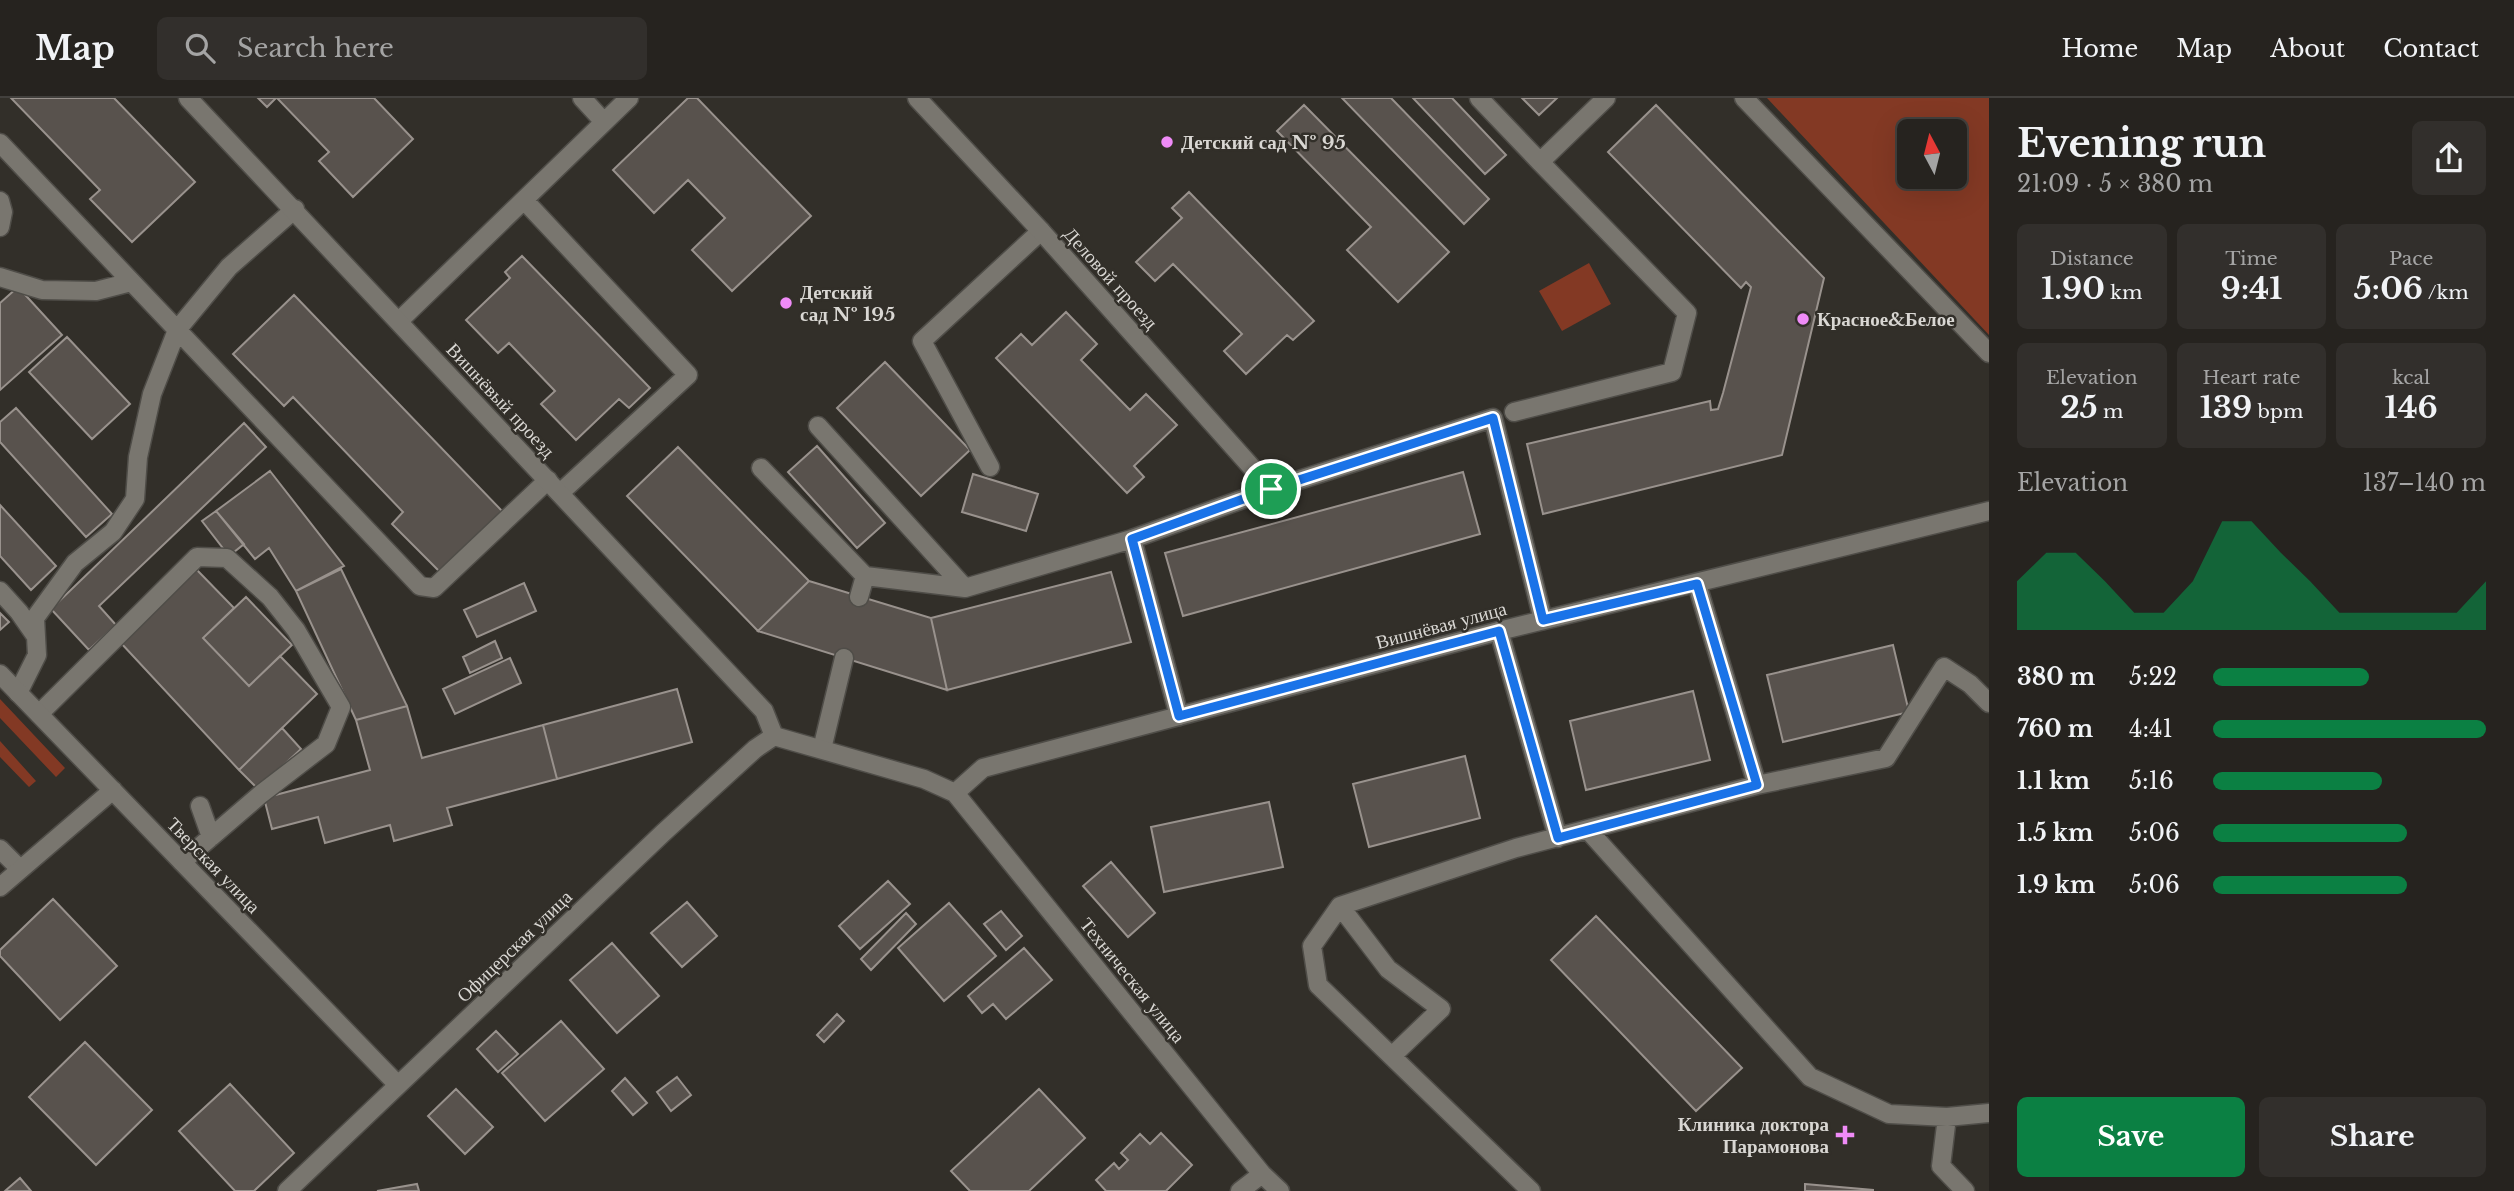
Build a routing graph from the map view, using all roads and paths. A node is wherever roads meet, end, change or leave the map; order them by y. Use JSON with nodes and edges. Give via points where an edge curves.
{"nodes":[{"id":1,"x":188,"y":98,"type":"edge"},
{"id":2,"x":582,"y":98,"type":"edge"},
{"id":3,"x":629,"y":98,"type":"edge"},
{"id":4,"x":917,"y":98,"type":"edge"},
{"id":5,"x":1479,"y":98,"type":"edge"},
{"id":6,"x":1606,"y":98,"type":"edge"},
{"id":7,"x":1744,"y":98,"type":"edge"},
{"id":8,"x":604,"y":122,"type":"junction"},
{"id":9,"x":0,"y":143,"type":"edge"},
{"id":10,"x":1540,"y":162,"type":"junction"},
{"id":11,"x":524,"y":200,"type":"junction"},
{"id":12,"x":0,"y":201,"type":"edge"},
{"id":13,"x":295,"y":209,"type":"junction"},
{"id":14,"x":0,"y":227,"type":"edge"},
{"id":15,"x":1041,"y":232,"type":"junction"},
{"id":16,"x":0,"y":277,"type":"edge"},
{"id":17,"x":131,"y":282,"type":"junction"},
{"id":18,"x":399,"y":321,"type":"junction"},
{"id":19,"x":177,"y":330,"type":"junction"},
{"id":20,"x":1989,"y":354,"type":"edge"},
{"id":21,"x":1514,"y":412,"type":"dead end"},
{"id":22,"x":818,"y":426,"type":"dead end"},
{"id":23,"x":990,"y":467,"type":"dead end"},
{"id":24,"x":761,"y":468,"type":"dead end"},
{"id":25,"x":554,"y":487,"type":"junction"},
{"id":26,"x":1271,"y":489,"type":"junction"},
{"id":27,"x":1989,"y":511,"type":"edge"},
{"id":28,"x":1132,"y":539,"type":"junction"},
{"id":29,"x":865,"y":576,"type":"junction"},
{"id":30,"x":1697,"y":584,"type":"junction"},
{"id":31,"x":965,"y":588,"type":"junction"},
{"id":32,"x":0,"y":591,"type":"edge"},
{"id":33,"x":859,"y":597,"type":"dead end"},
{"id":34,"x":1543,"y":620,"type":"junction"},
{"id":35,"x":1499,"y":631,"type":"junction"},
{"id":36,"x":36,"y":637,"type":"junction"},
{"id":37,"x":844,"y":658,"type":"dead end"},
{"id":38,"x":0,"y":674,"type":"edge"},
{"id":39,"x":18,"y":693,"type":"junction"},
{"id":40,"x":1989,"y":703,"type":"edge"},
{"id":41,"x":39,"y":714,"type":"junction"},
{"id":42,"x":1179,"y":716,"type":"junction"},
{"id":43,"x":775,"y":736,"type":"junction"},
{"id":44,"x":822,"y":749,"type":"junction"},
{"id":45,"x":1757,"y":785,"type":"junction"},
{"id":46,"x":113,"y":790,"type":"junction"},
{"id":47,"x":955,"y":793,"type":"junction"},
{"id":48,"x":200,"y":806,"type":"dead end"},
{"id":49,"x":1588,"y":830,"type":"junction"},
{"id":50,"x":211,"y":837,"type":"junction"},
{"id":51,"x":1558,"y":838,"type":"junction"},
{"id":52,"x":0,"y":849,"type":"edge"},
{"id":53,"x":183,"y":862,"type":"junction"},
{"id":54,"x":20,"y":869,"type":"junction"},
{"id":55,"x":0,"y":887,"type":"edge"},
{"id":56,"x":1339,"y":906,"type":"junction"},
{"id":57,"x":1392,"y":1056,"type":"junction"},
{"id":58,"x":398,"y":1085,"type":"junction"},
{"id":59,"x":1989,"y":1113,"type":"edge"},
{"id":60,"x":1947,"y":1117,"type":"junction"},
{"id":61,"x":1262,"y":1174,"type":"junction"},
{"id":62,"x":286,"y":1191,"type":"edge"},
{"id":63,"x":1240,"y":1191,"type":"edge"},
{"id":64,"x":1280,"y":1191,"type":"edge"},
{"id":65,"x":1531,"y":1191,"type":"edge"},
{"id":66,"x":1965,"y":1191,"type":"edge"}],
"edges":[{"from":1,"to":13,"type":"street","name":"Вишнёвый проезд"},
{"from":2,"to":8,"type":"street"},
{"from":3,"to":8,"type":"street"},
{"from":4,"to":15,"type":"street","name":"Деловой проезд"},
{"from":5,"to":10,"type":"street"},
{"from":6,"to":10,"type":"street"},
{"from":7,"to":20,"type":"street"},
{"from":8,"to":11,"type":"street"},
{"from":9,"to":17,"type":"street"},
{"from":10,"to":21,"type":"street","via":[[1687,313],[1672,372]]},
{"from":11,"to":18,"type":"street"},
{"from":11,"to":25,"type":"street","via":[[688,375]]},
{"from":12,"to":14,"type":"street"},
{"from":13,"to":18,"type":"street","name":"Вишнёвый проезд"},
{"from":13,"to":19,"type":"street","via":[[229,267]]},
{"from":15,"to":23,"type":"street","via":[[922,341]]},
{"from":15,"to":26,"type":"street","name":"Деловой проезд"},
{"from":16,"to":17,"type":"street","via":[[42,290],[96,291]]},
{"from":17,"to":19,"type":"street"},
{"from":18,"to":25,"type":"street","name":"Вишнёвый проезд"},
{"from":19,"to":25,"type":"street","via":[[420,586],[434,588]]},
{"from":19,"to":36,"type":"street","via":[[152,394],[138,457],[135,499],[113,531],[75,563],[35,618]]},
{"from":22,"to":31,"type":"street"},
{"from":24,"to":29,"type":"street"},
{"from":25,"to":43,"type":"street","name":"Вишнёвый проезд","via":[[764,711]]},
{"from":26,"to":28,"type":"street"},
{"from":26,"to":34,"type":"street","via":[[1493,418]]},
{"from":27,"to":30,"type":"street","name":"Вишнёвая улица"},
{"from":28,"to":31,"type":"street"},
{"from":28,"to":42,"type":"street"},
{"from":29,"to":31,"type":"street"},
{"from":29,"to":33,"type":"street"},
{"from":30,"to":34,"type":"street","name":"Вишнёвая улица"},
{"from":30,"to":45,"type":"street"},
{"from":32,"to":36,"type":"street"},
{"from":34,"to":35,"type":"street","name":"Вишнёвая улица"},
{"from":35,"to":42,"type":"street","name":"Вишнёвая улица"},
{"from":35,"to":51,"type":"street"},
{"from":36,"to":39,"type":"street","via":[[37,654]]},
{"from":37,"to":44,"type":"street"},
{"from":38,"to":39,"type":"street","name":"Тверская улица"},
{"from":39,"to":41,"type":"street","name":"Тверская улица"},
{"from":40,"to":45,"type":"street","via":[[1944,667],[1886,758]]},
{"from":41,"to":46,"type":"street","name":"Тверская улица"},
{"from":41,"to":50,"type":"street","via":[[74,685],[197,557],[228,558],[270,597],[296,630],[341,707],[326,744]]},
{"from":42,"to":47,"type":"street","name":"Вишнёвая улица","via":[[983,768]]},
{"from":43,"to":44,"type":"street"},
{"from":43,"to":58,"type":"street","name":"Офицерская улица","via":[[663,833]]},
{"from":44,"to":47,"type":"street","via":[[925,779]]},
{"from":45,"to":49,"type":"street"},
{"from":46,"to":53,"type":"street","name":"Тверская улица"},
{"from":46,"to":54,"type":"street"},
{"from":47,"to":61,"type":"street","name":"Техническая улица"},
{"from":48,"to":50,"type":"street"},
{"from":49,"to":51,"type":"street"},
{"from":49,"to":60,"type":"street","via":[[1810,1077],[1889,1114]]},
{"from":50,"to":53,"type":"street"},
{"from":51,"to":56,"type":"street"},
{"from":52,"to":54,"type":"street"},
{"from":53,"to":58,"type":"street","name":"Тверская улица"},
{"from":54,"to":55,"type":"street"},
{"from":56,"to":57,"type":"street","via":[[1312,946],[1318,985]]},
{"from":56,"to":57,"type":"street","via":[[1388,969],[1441,1009]]},
{"from":57,"to":65,"type":"street"},
{"from":58,"to":62,"type":"street","name":"Офицерская улица"},
{"from":59,"to":60,"type":"street"},
{"from":60,"to":66,"type":"street","via":[[1941,1166]]},
{"from":61,"to":63,"type":"street"},
{"from":61,"to":64,"type":"street","name":"Техническая улица"}]}
